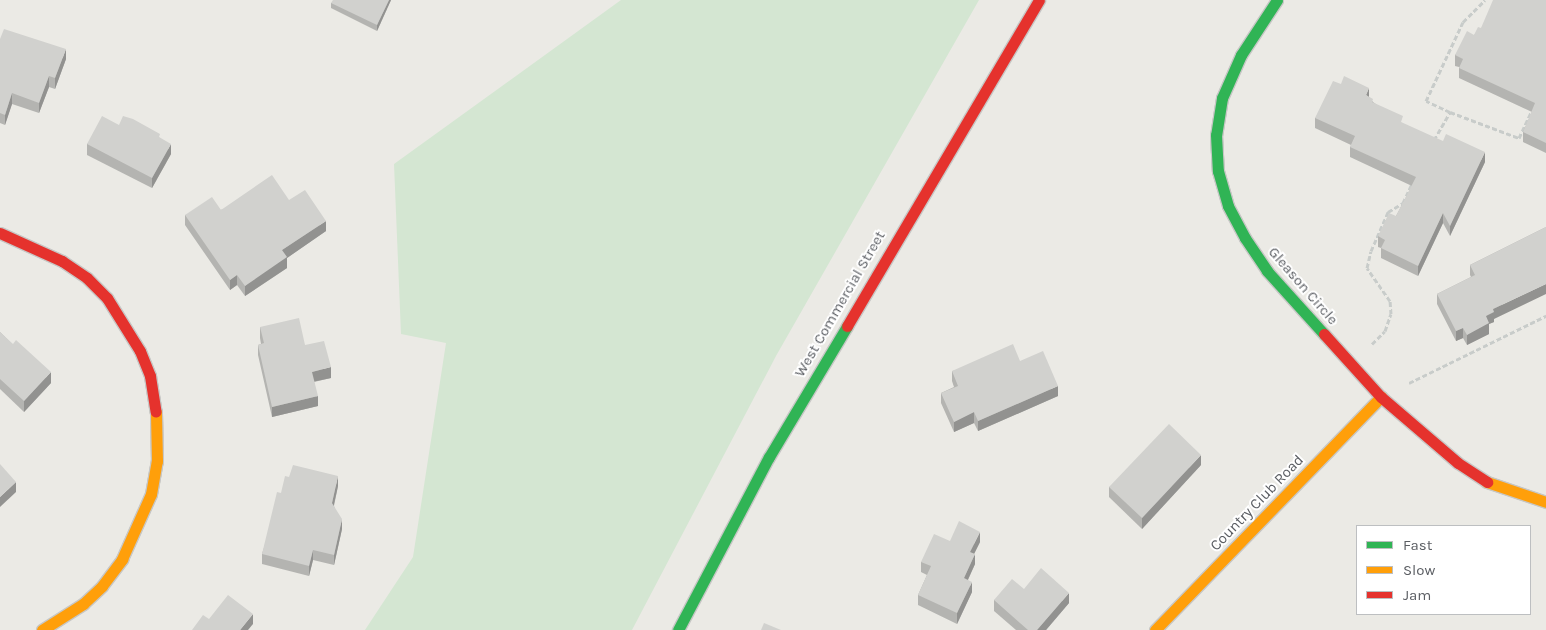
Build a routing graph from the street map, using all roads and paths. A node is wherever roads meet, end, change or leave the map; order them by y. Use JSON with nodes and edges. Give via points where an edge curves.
{"nodes":[{"id":1,"x":1039,"y":0,"type":"edge"},
{"id":2,"x":1277,"y":0,"type":"edge"},
{"id":3,"x":1485,"y":0,"type":"edge"},
{"id":4,"x":1537,"y":100,"type":"edge"},
{"id":5,"x":1450,"y":112,"type":"junction"},
{"id":6,"x":1431,"y":146,"type":"edge"},
{"id":7,"x":1415,"y":178,"type":"edge"},
{"id":8,"x":0,"y":233,"type":"edge"},
{"id":9,"x":1546,"y":316,"type":"edge"},
{"id":10,"x":1370,"y":346,"type":"dead end"},
{"id":11,"x":1381,"y":397,"type":"junction"},
{"id":12,"x":1546,"y":502,"type":"edge"},
{"id":13,"x":42,"y":630,"type":"edge"},
{"id":14,"x":678,"y":630,"type":"edge"},
{"id":15,"x":1155,"y":630,"type":"edge"}],
"edges":[{"from":1,"to":14,"type":"street","name":"West Commercial Street","via":[[769,457]]},
{"from":2,"to":11,"type":"street","name":"Gleason Circle","via":[[1242,55],[1222,98],[1216,135],[1218,171],[1228,206],[1267,271]]},
{"from":3,"to":5,"type":"path","via":[[1463,22],[1426,101]]},
{"from":4,"to":5,"type":"path","via":[[1519,138]]},
{"from":5,"to":6,"type":"path"},
{"from":7,"to":10,"type":"path","via":[[1403,203],[1388,212],[1371,251],[1367,268],[1390,301],[1391,314],[1385,331]]},
{"from":8,"to":13,"type":"street","via":[[62,261],[87,278],[107,298],[140,351],[150,376],[156,406],[157,461],[151,494],[140,524],[122,559],[102,586],[83,604]]},
{"from":9,"to":11,"type":"path"},
{"from":11,"to":12,"type":"street","name":"Gleason Circle","via":[[1458,464],[1487,482]]},
{"from":11,"to":15,"type":"street","name":"Country Club Road"}]}
